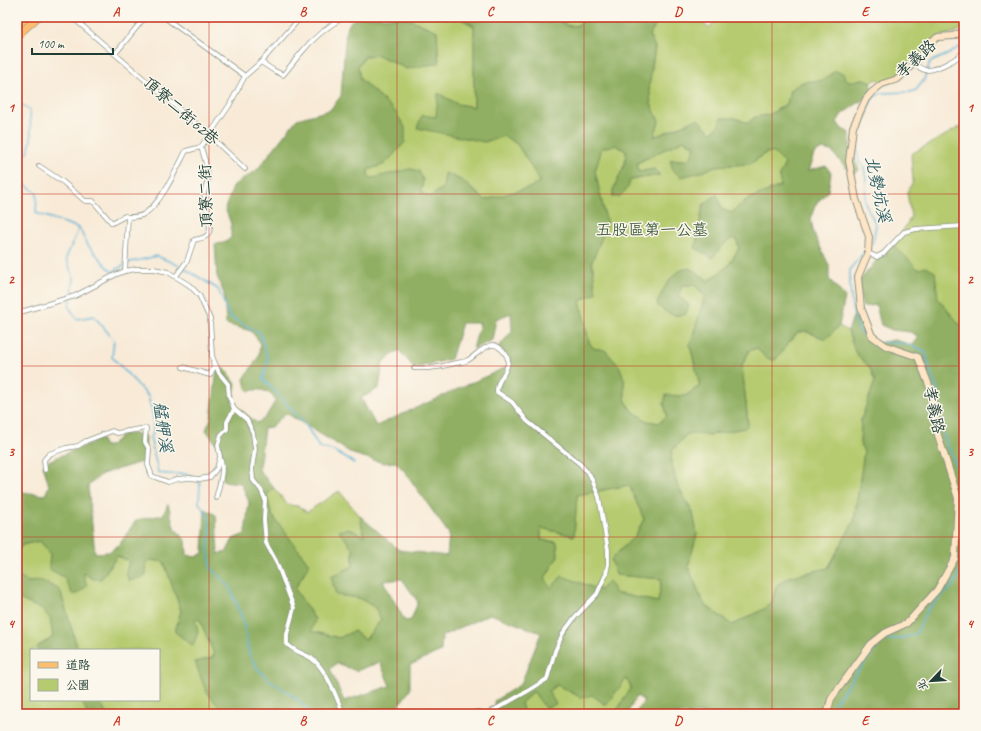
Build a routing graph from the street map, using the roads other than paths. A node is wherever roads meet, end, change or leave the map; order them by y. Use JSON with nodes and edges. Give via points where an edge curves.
{"nodes":[{"id":1,"x":27,"y":17,"type":"edge"},
{"id":2,"x":38,"y":17,"type":"edge"},
{"id":3,"x":72,"y":17,"type":"edge"},
{"id":4,"x":145,"y":17,"type":"edge"},
{"id":5,"x":164,"y":17,"type":"edge"},
{"id":6,"x":301,"y":17,"type":"edge"},
{"id":7,"x":342,"y":17,"type":"edge"},
{"id":8,"x":561,"y":17,"type":"edge"},
{"id":9,"x":565,"y":20,"type":"dead end"},
{"id":10,"x":17,"y":26,"type":"edge"},
{"id":11,"x":964,"y":30,"type":"edge"},
{"id":12,"x":17,"y":36,"type":"edge"},
{"id":13,"x":964,"y":52,"type":"edge"},
{"id":14,"x":115,"y":54,"type":"junction"},
{"id":15,"x":262,"y":62,"type":"junction"},
{"id":16,"x":914,"y":63,"type":"junction"},
{"id":17,"x":244,"y":76,"type":"junction"},
{"id":18,"x":209,"y":135,"type":"junction"},
{"id":19,"x":201,"y":146,"type":"junction"},
{"id":20,"x":38,"y":166,"type":"dead end"},
{"id":21,"x":245,"y":169,"type":"dead end"},
{"id":22,"x":128,"y":217,"type":"junction"},
{"id":23,"x":964,"y":226,"type":"edge"},
{"id":24,"x":868,"y":252,"type":"junction"},
{"id":25,"x":125,"y":271,"type":"junction"},
{"id":26,"x":176,"y":276,"type":"junction"},
{"id":27,"x":17,"y":313,"type":"edge"},
{"id":28,"x":212,"y":356,"type":"junction"},
{"id":29,"x":183,"y":367,"type":"dead end"},
{"id":30,"x":414,"y":368,"type":"dead end"},
{"id":31,"x":234,"y":409,"type":"junction"},
{"id":32,"x":220,"y":457,"type":"junction"},
{"id":33,"x":45,"y":470,"type":"dead end"},
{"id":34,"x":216,"y":498,"type":"dead end"},
{"id":35,"x":343,"y":714,"type":"edge"},
{"id":36,"x":470,"y":714,"type":"edge"},
{"id":37,"x":487,"y":714,"type":"edge"},
{"id":38,"x":827,"y":714,"type":"edge"}],
"edges":[{"from":1,"to":10,"type":"main road"},
{"from":2,"to":12,"type":"main road"},
{"from":3,"to":14,"type":"street","name":"頂寮二街62巷"},
{"from":4,"to":14,"type":"street"},
{"from":5,"to":17,"type":"street"},
{"from":6,"to":15,"type":"street","name":"頂寮二街"},
{"from":7,"to":15,"type":"street","via":[[311,42],[283,75]]},
{"from":8,"to":9,"type":"street"},
{"from":11,"to":16,"type":"street","name":"孝義路","via":[[953,36],[933,40]]},
{"from":13,"to":16,"type":"street","via":[[937,68],[925,70]]},
{"from":14,"to":18,"type":"street","name":"頂寮二街62巷"},
{"from":15,"to":17,"type":"street","name":"頂寮二街"},
{"from":16,"to":24,"type":"street","name":"孝義路","via":[[898,78],[882,84],[872,92],[853,127],[849,161],[856,199],[869,237]]},
{"from":17,"to":18,"type":"street","name":"頂寮二街","via":[[229,106]]},
{"from":18,"to":19,"type":"street","name":"頂寮二街"},
{"from":18,"to":21,"type":"street","name":"頂寮二街62巷"},
{"from":19,"to":22,"type":"street","name":"頂寮二街","via":[[186,151],[166,189],[152,207],[143,215]]},
{"from":19,"to":26,"type":"street","name":"頂寮二街","via":[[208,179],[204,193],[209,233],[207,237],[194,240],[186,261]]},
{"from":20,"to":22,"type":"street","name":"頂寮二街","via":[[63,182],[85,201],[92,201],[112,223]]},
{"from":22,"to":25,"type":"street"},
{"from":23,"to":24,"type":"street","via":[[904,232],[877,257]]},
{"from":24,"to":38,"type":"street","name":"孝義路","via":[[858,277],[861,308],[872,336],[886,346],[918,356],[932,393],[937,432],[958,498],[955,558],[937,590],[907,623],[885,633],[871,644],[831,698]]},
{"from":25,"to":26,"type":"street","via":[[154,270]]},
{"from":25,"to":27,"type":"street","via":[[75,296]]},
{"from":26,"to":28,"type":"street","via":[[189,284],[202,301],[210,319]]},
{"from":28,"to":29,"type":"street","via":[[214,367],[210,374]]},
{"from":28,"to":31,"type":"street","via":[[219,373],[228,384]]},
{"from":30,"to":37,"type":"street","via":[[433,369],[467,360],[489,346],[498,346],[508,360],[506,371],[496,386],[496,392],[512,402],[527,421],[580,464],[590,475],[599,496],[608,550],[608,564],[602,586],[564,633],[555,651],[547,679]]},
{"from":31,"to":32,"type":"street","via":[[218,445]]},
{"from":31,"to":35,"type":"street","via":[[247,420],[253,433],[253,480],[265,499],[266,543],[276,561],[294,608],[287,644],[321,666],[338,698]]},
{"from":32,"to":33,"type":"street","via":[[217,468],[210,476],[200,479],[177,479],[168,482],[152,476],[148,465],[150,449],[145,442],[146,428],[117,433],[112,431],[78,446],[49,454],[44,460]]},
{"from":32,"to":34,"type":"street","via":[[222,462]]},
{"from":36,"to":37,"type":"street"}]}
